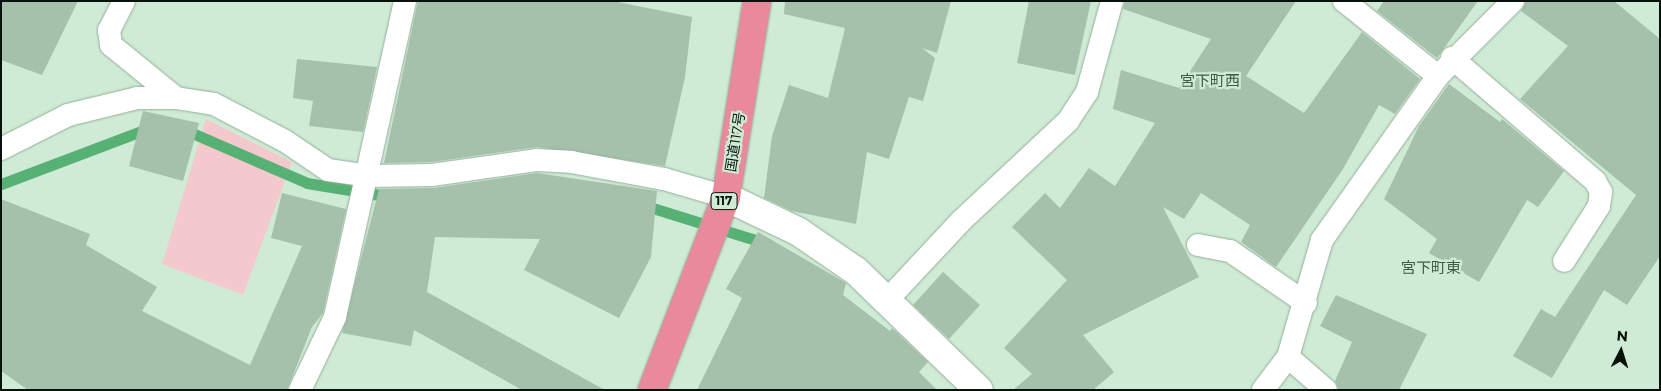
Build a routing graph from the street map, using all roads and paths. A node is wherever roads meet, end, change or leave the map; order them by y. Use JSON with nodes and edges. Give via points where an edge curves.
{"nodes":[{"id":1,"x":124,"y":1,"type":"edge"},
{"id":2,"x":405,"y":1,"type":"edge"},
{"id":3,"x":757,"y":1,"type":"edge"},
{"id":4,"x":1112,"y":1,"type":"edge"},
{"id":5,"x":1344,"y":1,"type":"edge"},
{"id":6,"x":1513,"y":1,"type":"edge"},
{"id":7,"x":1452,"y":58,"type":"junction"},
{"id":8,"x":1438,"y":76,"type":"junction"},
{"id":9,"x":176,"y":98,"type":"junction"},
{"id":10,"x":1,"y":149,"type":"edge"},
{"id":11,"x":370,"y":176,"type":"junction"},
{"id":12,"x":726,"y":197,"type":"junction"},
{"id":13,"x":1198,"y":245,"type":"dead end"},
{"id":14,"x":1564,"y":261,"type":"dead end"},
{"id":15,"x":889,"y":298,"type":"junction"},
{"id":16,"x":1306,"y":304,"type":"junction"},
{"id":17,"x":1288,"y":357,"type":"junction"},
{"id":18,"x":300,"y":390,"type":"edge"},
{"id":19,"x":652,"y":390,"type":"edge"},
{"id":20,"x":979,"y":390,"type":"edge"},
{"id":21,"x":1263,"y":390,"type":"edge"},
{"id":22,"x":1326,"y":390,"type":"edge"}],
"edges":[{"from":1,"to":9,"type":"lane","via":[[109,30],[112,45]]},
{"from":2,"to":11,"type":"lane"},
{"from":3,"to":12,"type":"highway","name":"国道117号","number":"117"},
{"from":4,"to":15,"type":"lane","via":[[1087,92],[1068,121],[962,220]]},
{"from":5,"to":8,"type":"lane"},
{"from":6,"to":7,"type":"lane"},
{"from":7,"to":8,"type":"lane"},
{"from":7,"to":14,"type":"lane","via":[[1595,181],[1601,192],[1599,206]]},
{"from":8,"to":16,"type":"lane","via":[[1322,240]]},
{"from":9,"to":10,"type":"lane","via":[[136,98],[68,115]]},
{"from":9,"to":11,"type":"lane","via":[[214,104],[285,140],[328,170]]},
{"from":11,"to":12,"type":"lane","via":[[432,175],[536,160],[571,162],[664,179]]},
{"from":11,"to":18,"type":"lane","via":[[335,317]]},
{"from":12,"to":15,"type":"street","via":[[799,232]]},
{"from":12,"to":19,"type":"highway","name":"国道117号","number":"117"},
{"from":13,"to":16,"type":"lane","via":[[1230,252]]},
{"from":15,"to":20,"type":"street"},
{"from":16,"to":17,"type":"lane"},
{"from":17,"to":21,"type":"lane"},
{"from":17,"to":22,"type":"lane"}]}
